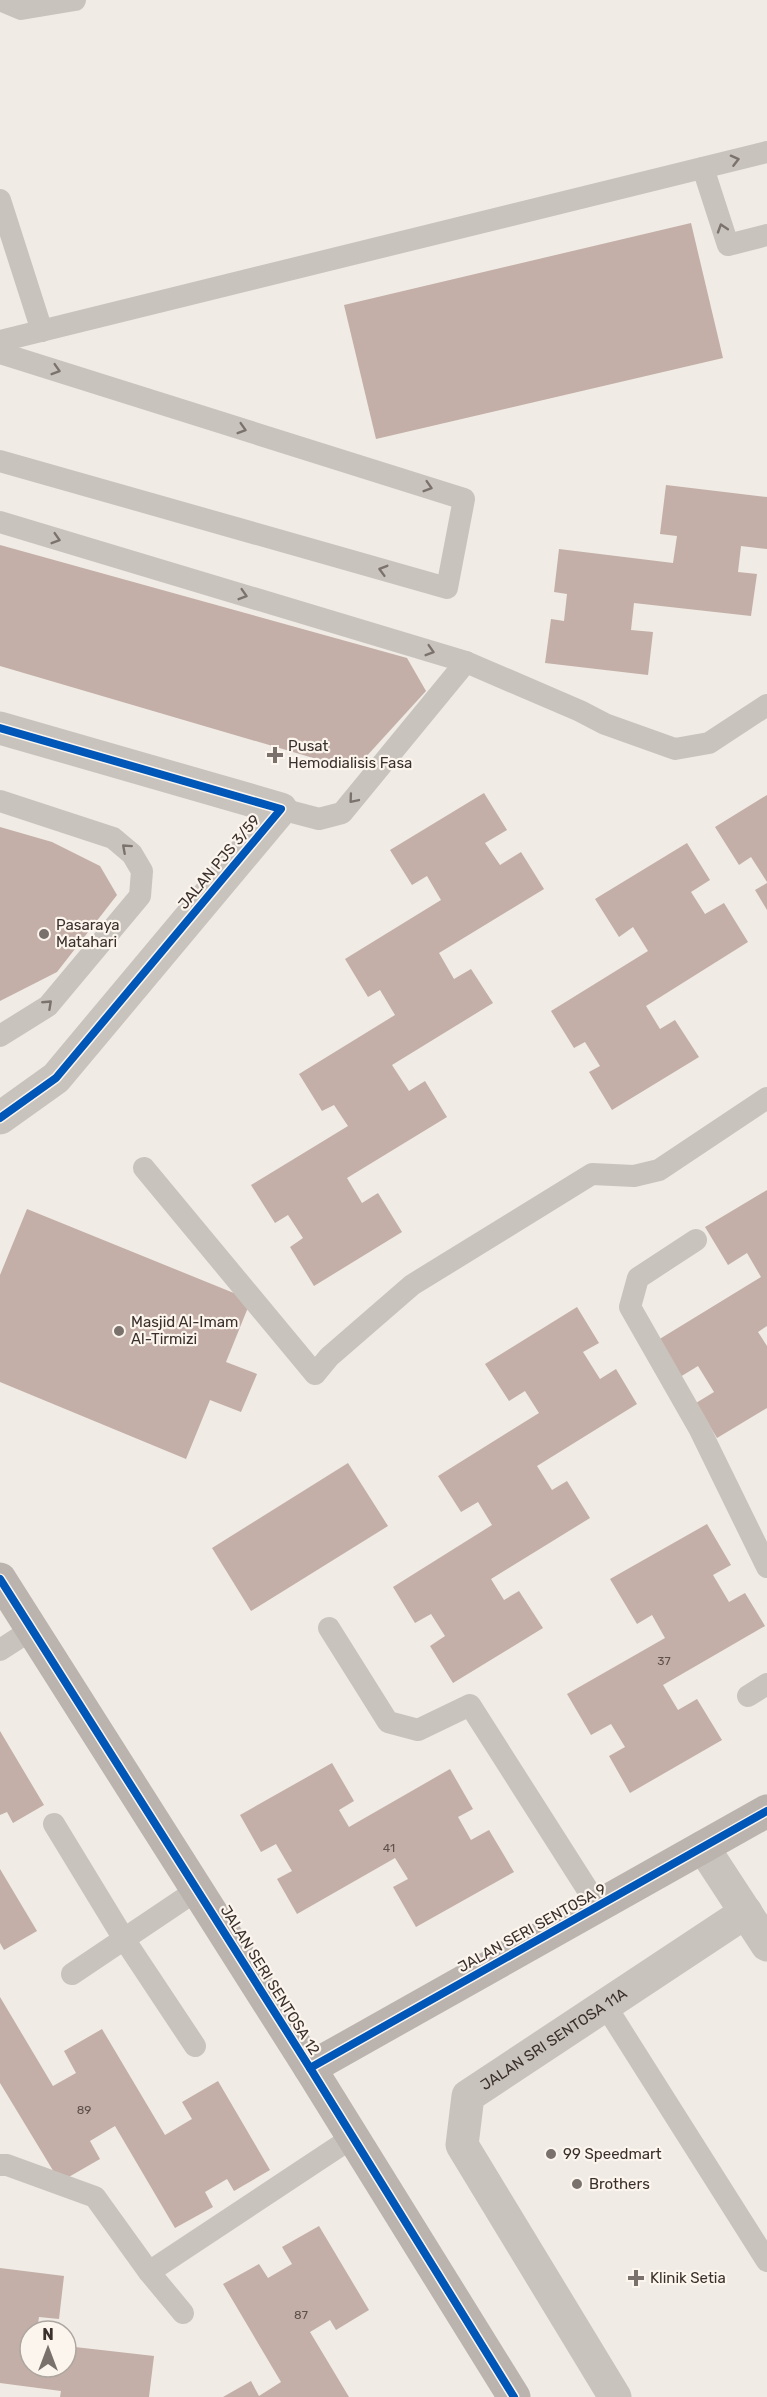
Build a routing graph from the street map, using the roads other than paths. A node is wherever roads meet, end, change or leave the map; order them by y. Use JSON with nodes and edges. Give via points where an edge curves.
{"nodes":[{"id":1,"x":0,"y":0,"type":"edge"},
{"id":2,"x":75,"y":0,"type":"edge"},
{"id":3,"x":767,"y":152,"type":"edge"},
{"id":4,"x":703,"y":168,"type":"junction"},
{"id":5,"x":0,"y":200,"type":"edge"},
{"id":6,"x":767,"y":236,"type":"edge"},
{"id":7,"x":42,"y":331,"type":"junction"},
{"id":8,"x":0,"y":341,"type":"edge"},
{"id":9,"x":0,"y":352,"type":"edge"},
{"id":10,"x":0,"y":461,"type":"edge"},
{"id":11,"x":0,"y":522,"type":"edge"},
{"id":12,"x":466,"y":662,"type":"junction"},
{"id":13,"x":767,"y":705,"type":"edge"},
{"id":14,"x":0,"y":728,"type":"edge"},
{"id":15,"x":0,"y":801,"type":"edge"},
{"id":16,"x":281,"y":808,"type":"junction"},
{"id":17,"x":0,"y":1036,"type":"edge"},
{"id":18,"x":767,"y":1098,"type":"edge"},
{"id":19,"x":0,"y":1118,"type":"edge"},
{"id":20,"x":144,"y":1168,"type":"dead end"},
{"id":21,"x":696,"y":1240,"type":"dead end"},
{"id":22,"x":767,"y":1567,"type":"edge"},
{"id":23,"x":0,"y":1579,"type":"edge"},
{"id":24,"x":329,"y":1628,"type":"dead end"},
{"id":25,"x":31,"y":1630,"type":"junction"},
{"id":26,"x":0,"y":1650,"type":"edge"},
{"id":27,"x":767,"y":1684,"type":"edge"},
{"id":28,"x":748,"y":1696,"type":"dead end"},
{"id":29,"x":767,"y":1811,"type":"edge"},
{"id":30,"x":54,"y":1824,"type":"dead end"},
{"id":31,"x":703,"y":1847,"type":"junction"},
{"id":32,"x":196,"y":1890,"type":"junction"},
{"id":33,"x":598,"y":1906,"type":"junction"},
{"id":34,"x":746,"y":1912,"type":"junction"},
{"id":35,"x":124,"y":1939,"type":"junction"},
{"id":36,"x":767,"y":1945,"type":"edge"},
{"id":37,"x":72,"y":1974,"type":"dead end"},
{"id":38,"x":605,"y":2005,"type":"junction"},
{"id":39,"x":195,"y":2046,"type":"dead end"},
{"id":40,"x":310,"y":2068,"type":"junction"},
{"id":41,"x":352,"y":2137,"type":"junction"},
{"id":42,"x":0,"y":2165,"type":"edge"},
{"id":43,"x":767,"y":2261,"type":"edge"},
{"id":44,"x":149,"y":2272,"type":"junction"},
{"id":45,"x":183,"y":2313,"type":"dead end"},
{"id":46,"x":514,"y":2397,"type":"edge"},
{"id":47,"x":615,"y":2397,"type":"edge"}],
"edges":[{"from":1,"to":2,"type":"lane","via":[[21,9]]},
{"from":4,"to":3,"type":"lane","one_way":true},
{"from":6,"to":4,"type":"lane","one_way":true,"via":[[728,245]]},
{"from":4,"to":7,"type":"lane"},
{"from":5,"to":7,"type":"lane"},
{"from":7,"to":8,"type":"lane"},
{"from":9,"to":10,"type":"lane","one_way":true,"via":[[464,499],[447,588]]},
{"from":11,"to":12,"type":"lane","one_way":true},
{"from":12,"to":13,"type":"lane","via":[[605,724],[675,749],[709,743]]},
{"from":12,"to":16,"type":"lane","one_way":true,"via":[[342,813],[319,819]]},
{"from":14,"to":16,"type":"street","name":"JALAN PJS 3/59"},
{"from":17,"to":15,"type":"lane","one_way":true,"via":[[48,1006],[140,896],[142,871],[132,854],[114,838]]},
{"from":16,"to":19,"type":"street","name":"JALAN PJS 3/59","via":[[56,1078]]},
{"from":18,"to":20,"type":"lane","via":[[659,1170],[634,1176],[592,1174],[412,1285],[329,1357],[315,1374]]},
{"from":21,"to":22,"type":"lane","via":[[638,1278],[630,1307],[699,1428]]},
{"from":23,"to":25,"type":"street","name":"JALAN SERI SENTOSA 12"},
{"from":24,"to":33,"type":"lane","via":[[388,1722],[418,1730],[470,1705]]},
{"from":25,"to":26,"type":"lane"},
{"from":25,"to":32,"type":"street","name":"JALAN SERI SENTOSA 12"},
{"from":27,"to":28,"type":"lane"},
{"from":29,"to":31,"type":"street","name":"JALAN SERI SENTOSA 9"},
{"from":30,"to":35,"type":"lane"},
{"from":31,"to":33,"type":"street","name":"JALAN SERI SENTOSA 9"},
{"from":31,"to":34,"type":"street"},
{"from":32,"to":35,"type":"lane"},
{"from":32,"to":40,"type":"street","name":"JALAN SERI SENTOSA 12"},
{"from":33,"to":40,"type":"street","name":"JALAN SERI SENTOSA 9"},
{"from":34,"to":36,"type":"street"},
{"from":34,"to":38,"type":"street","name":"JALAN SRI SENTOSA 11A"},
{"from":35,"to":37,"type":"lane"},
{"from":35,"to":39,"type":"lane"},
{"from":38,"to":43,"type":"lane"},
{"from":38,"to":47,"type":"street","name":"JALAN SRI SENTOSA 11A","via":[[468,2096],[462,2145]]},
{"from":40,"to":41,"type":"street","name":"JALAN SERI SENTOSA 12"},
{"from":41,"to":44,"type":"lane"},
{"from":41,"to":46,"type":"street","name":"JALAN SERI SENTOSA 12"},
{"from":42,"to":44,"type":"lane","via":[[95,2197]]},
{"from":44,"to":45,"type":"lane"}]}
